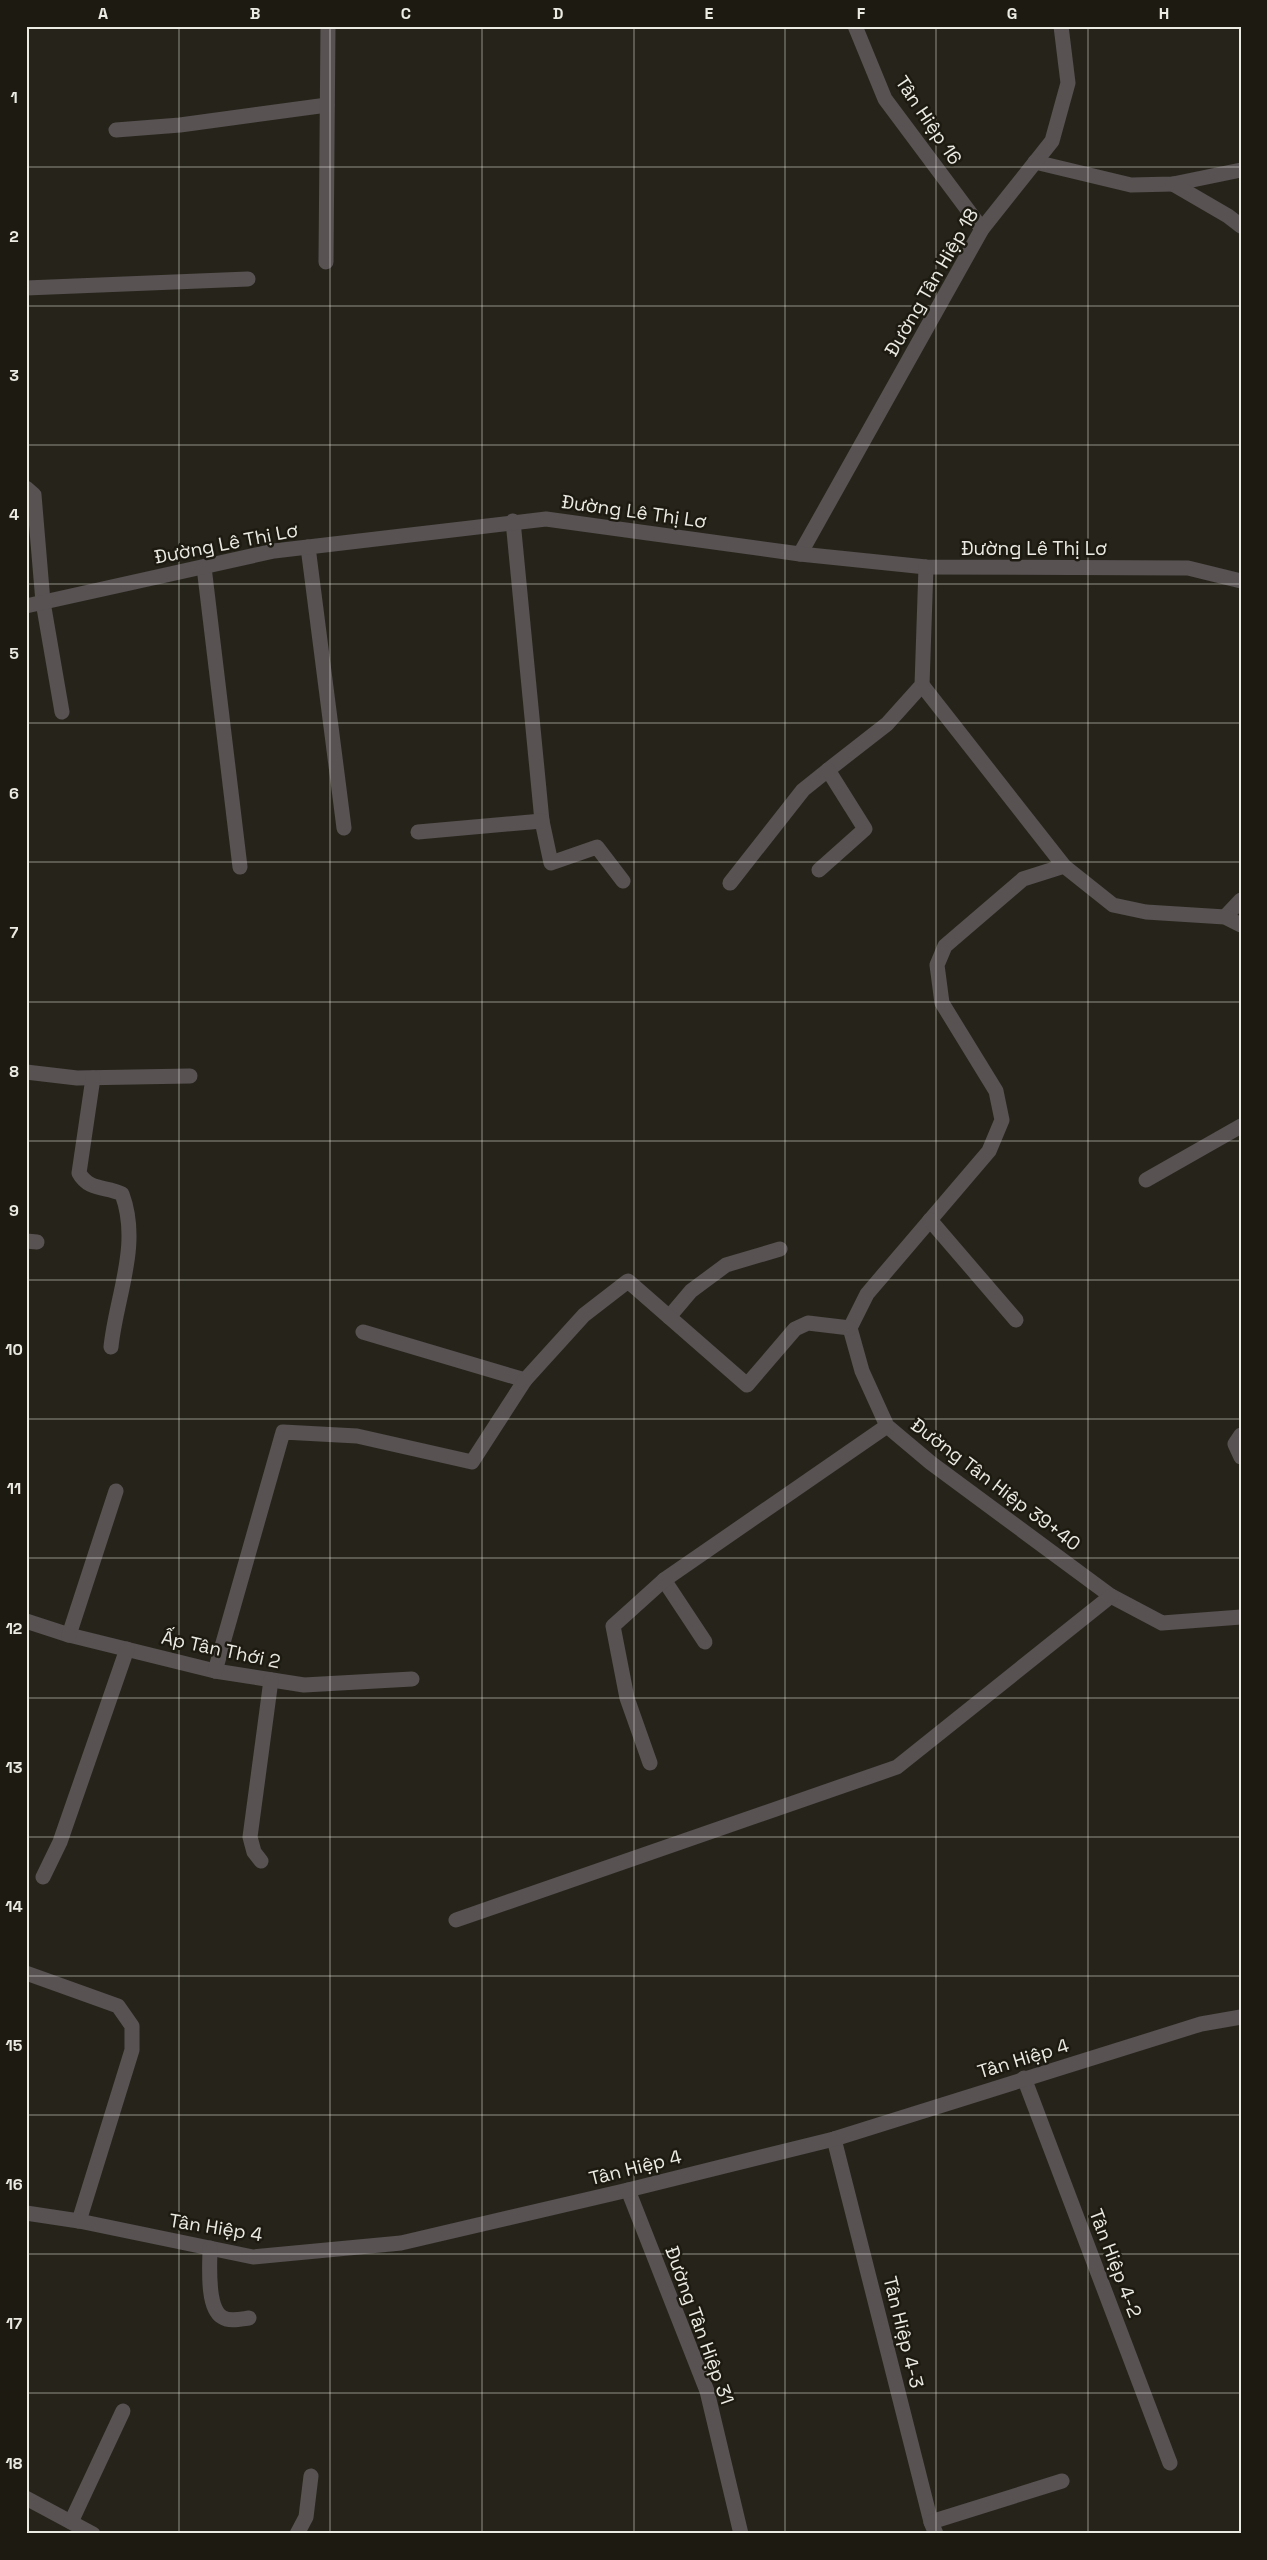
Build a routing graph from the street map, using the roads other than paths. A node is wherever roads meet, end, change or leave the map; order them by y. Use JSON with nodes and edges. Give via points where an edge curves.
{"nodes":[{"id":1,"x":328,"y":26,"type":"edge"},
{"id":2,"x":855,"y":26,"type":"edge"},
{"id":3,"x":1062,"y":26,"type":"edge"},
{"id":4,"x":327,"y":105,"type":"junction"},
{"id":5,"x":116,"y":130,"type":"dead end"},
{"id":6,"x":1035,"y":162,"type":"junction"},
{"id":7,"x":1241,"y":170,"type":"edge"},
{"id":8,"x":1173,"y":184,"type":"junction"},
{"id":9,"x":1241,"y":226,"type":"edge"},
{"id":10,"x":982,"y":229,"type":"junction"},
{"id":11,"x":326,"y":262,"type":"dead end"},
{"id":12,"x":248,"y":279,"type":"dead end"},
{"id":13,"x":26,"y":288,"type":"edge"},
{"id":14,"x":26,"y":488,"type":"edge"},
{"id":15,"x":513,"y":521,"type":"junction"},
{"id":16,"x":308,"y":547,"type":"junction"},
{"id":17,"x":800,"y":554,"type":"junction"},
{"id":18,"x":204,"y":567,"type":"junction"},
{"id":19,"x":926,"y":568,"type":"junction"},
{"id":20,"x":1241,"y":581,"type":"edge"},
{"id":21,"x":43,"y":602,"type":"junction"},
{"id":22,"x":26,"y":606,"type":"edge"},
{"id":23,"x":922,"y":685,"type":"junction"},
{"id":24,"x":62,"y":712,"type":"dead end"},
{"id":25,"x":828,"y":770,"type":"junction"},
{"id":26,"x":542,"y":821,"type":"junction"},
{"id":27,"x":344,"y":828,"type":"dead end"},
{"id":28,"x":418,"y":832,"type":"dead end"},
{"id":29,"x":1064,"y":866,"type":"junction"},
{"id":30,"x":240,"y":867,"type":"dead end"},
{"id":31,"x":819,"y":870,"type":"dead end"},
{"id":32,"x":623,"y":880,"type":"dead end"},
{"id":33,"x":730,"y":883,"type":"dead end"},
{"id":34,"x":1241,"y":900,"type":"edge"},
{"id":35,"x":1225,"y":917,"type":"junction"},
{"id":36,"x":1241,"y":925,"type":"edge"},
{"id":37,"x":26,"y":1072,"type":"edge"},
{"id":38,"x":190,"y":1076,"type":"dead end"},
{"id":39,"x":93,"y":1078,"type":"junction"},
{"id":40,"x":1241,"y":1126,"type":"edge"},
{"id":41,"x":1146,"y":1180,"type":"dead end"},
{"id":42,"x":930,"y":1220,"type":"junction"},
{"id":43,"x":780,"y":1249,"type":"dead end"},
{"id":44,"x":669,"y":1317,"type":"junction"},
{"id":45,"x":1016,"y":1320,"type":"dead end"},
{"id":46,"x":850,"y":1328,"type":"junction"},
{"id":47,"x":363,"y":1332,"type":"dead end"},
{"id":48,"x":111,"y":1347,"type":"dead end"},
{"id":49,"x":525,"y":1380,"type":"junction"},
{"id":50,"x":887,"y":1426,"type":"junction"},
{"id":51,"x":1241,"y":1435,"type":"edge"},
{"id":52,"x":1241,"y":1457,"type":"edge"},
{"id":53,"x":116,"y":1492,"type":"dead end"},
{"id":54,"x":664,"y":1580,"type":"junction"},
{"id":55,"x":1111,"y":1596,"type":"junction"},
{"id":56,"x":1241,"y":1617,"type":"edge"},
{"id":57,"x":26,"y":1621,"type":"edge"},
{"id":58,"x":69,"y":1635,"type":"junction"},
{"id":59,"x":705,"y":1642,"type":"dead end"},
{"id":60,"x":127,"y":1649,"type":"junction"},
{"id":61,"x":215,"y":1671,"type":"junction"},
{"id":62,"x":412,"y":1679,"type":"dead end"},
{"id":63,"x":271,"y":1680,"type":"junction"},
{"id":64,"x":650,"y":1763,"type":"dead end"},
{"id":65,"x":261,"y":1861,"type":"dead end"},
{"id":66,"x":44,"y":1877,"type":"dead end"},
{"id":67,"x":456,"y":1920,"type":"dead end"},
{"id":68,"x":26,"y":1973,"type":"edge"},
{"id":69,"x":1241,"y":2017,"type":"edge"},
{"id":70,"x":1024,"y":2078,"type":"junction"},
{"id":71,"x":834,"y":2139,"type":"junction"},
{"id":72,"x":628,"y":2190,"type":"junction"},
{"id":73,"x":26,"y":2213,"type":"edge"},
{"id":74,"x":79,"y":2221,"type":"junction"},
{"id":75,"x":210,"y":2248,"type":"junction"},
{"id":76,"x":249,"y":2318,"type":"dead end"},
{"id":77,"x":123,"y":2410,"type":"dead end"},
{"id":78,"x":1170,"y":2463,"type":"dead end"},
{"id":79,"x":311,"y":2476,"type":"dead end"},
{"id":80,"x":1062,"y":2481,"type":"dead end"},
{"id":81,"x":26,"y":2498,"type":"edge"},
{"id":82,"x":71,"y":2522,"type":"junction"},
{"id":83,"x":933,"y":2528,"type":"edge"},
{"id":84,"x":94,"y":2534,"type":"edge"},
{"id":85,"x":297,"y":2534,"type":"edge"},
{"id":86,"x":741,"y":2534,"type":"edge"}],
"edges":[{"from":1,"to":4,"type":"street"},
{"from":2,"to":10,"type":"street","name":"Tân Hiệp 16","via":[[886,99]]},
{"from":3,"to":6,"type":"street","name":"Đường Tân Hiệp 18","via":[[1068,83],[1052,141]]},
{"from":4,"to":5,"type":"street","via":[[180,125]]},
{"from":4,"to":11,"type":"street"},
{"from":6,"to":8,"type":"street","via":[[1131,185]]},
{"from":6,"to":10,"type":"street","name":"Đường Tân Hiệp 18"},
{"from":7,"to":8,"type":"street"},
{"from":8,"to":9,"type":"street"},
{"from":10,"to":17,"type":"street","name":"Đường Tân Hiệp 18"},
{"from":12,"to":13,"type":"street"},
{"from":14,"to":21,"type":"street","via":[[34,495]]},
{"from":15,"to":16,"type":"street","name":"Đường Lê Thị Lơ"},
{"from":15,"to":17,"type":"street","name":"Đường Lê Thị Lơ","via":[[546,519]]},
{"from":15,"to":26,"type":"street"},
{"from":16,"to":18,"type":"street","name":"Đường Lê Thị Lơ"},
{"from":16,"to":27,"type":"street"},
{"from":17,"to":19,"type":"street","name":"Đường Lê Thị Lơ"},
{"from":18,"to":21,"type":"street","name":"Đường Lê Thị Lơ"},
{"from":18,"to":30,"type":"street"},
{"from":19,"to":20,"type":"street","name":"Đường Lê Thị Lơ","via":[[1188,568]]},
{"from":19,"to":23,"type":"street"},
{"from":21,"to":22,"type":"street","name":"Đường Lê Thị Lơ"},
{"from":21,"to":24,"type":"street"},
{"from":23,"to":25,"type":"street","via":[[887,724]]},
{"from":23,"to":29,"type":"street"},
{"from":25,"to":31,"type":"street","via":[[866,829]]},
{"from":25,"to":33,"type":"street","via":[[803,790]]},
{"from":26,"to":28,"type":"street"},
{"from":26,"to":32,"type":"street","via":[[551,863],[597,848]]},
{"from":29,"to":35,"type":"street","via":[[1113,904],[1146,912]]},
{"from":29,"to":42,"type":"street","via":[[1023,879],[945,946],[938,965],[942,1003],[996,1091],[1002,1120],[989,1151]]},
{"from":34,"to":35,"type":"street"},
{"from":35,"to":36,"type":"street"},
{"from":37,"to":39,"type":"street"},
{"from":38,"to":39,"type":"street"},
{"from":39,"to":48,"type":"street","via":[[79,1173],[91,1187],[122,1194],[129,1239],[127,1268],[114,1315]]},
{"from":40,"to":41,"type":"street"},
{"from":42,"to":45,"type":"street"},
{"from":42,"to":46,"type":"street","via":[[867,1294]]},
{"from":43,"to":44,"type":"street","via":[[726,1265],[691,1291]]},
{"from":44,"to":46,"type":"street","via":[[747,1385],[795,1329],[808,1323]]},
{"from":44,"to":49,"type":"street","via":[[628,1281],[584,1315]]},
{"from":46,"to":50,"type":"street","name":"Đường Tân Hiệp 39+40","via":[[862,1371]]},
{"from":47,"to":49,"type":"street"},
{"from":49,"to":61,"type":"street","via":[[472,1462],[357,1436],[283,1432]]},
{"from":50,"to":54,"type":"street"},
{"from":50,"to":55,"type":"street","name":"Đường Tân Hiệp 39+40","via":[[931,1464]]},
{"from":51,"to":52,"type":"street","via":[[1235,1444]]},
{"from":53,"to":58,"type":"street"},
{"from":54,"to":59,"type":"street"},
{"from":54,"to":64,"type":"street","via":[[613,1626],[628,1698]]},
{"from":55,"to":56,"type":"street","name":"Đường Tân Hiệp 39+40","via":[[1162,1623]]},
{"from":55,"to":67,"type":"street","via":[[897,1767]]},
{"from":57,"to":58,"type":"street","name":"Ấp Tân Thới 2"},
{"from":58,"to":60,"type":"street","name":"Ấp Tân Thới 2"},
{"from":60,"to":61,"type":"street","name":"Ấp Tân Thới 2"},
{"from":60,"to":66,"type":"street","via":[[60,1842]]},
{"from":61,"to":63,"type":"street","name":"Ấp Tân Thới 2"},
{"from":62,"to":63,"type":"street","name":"Ấp Tân Thới 2","via":[[304,1686]]},
{"from":63,"to":65,"type":"street","via":[[250,1837],[254,1852]]},
{"from":68,"to":74,"type":"street","via":[[118,2006],[132,2026],[132,2050]]},
{"from":69,"to":70,"type":"street","name":"Tân Hiệp 4","via":[[1201,2024]]},
{"from":70,"to":71,"type":"street","name":"Tân Hiệp 4"},
{"from":70,"to":78,"type":"street","name":"Tân Hiệp 4-2"},
{"from":71,"to":72,"type":"street","name":"Tân Hiệp 4"},
{"from":71,"to":83,"type":"street","name":"Tân Hiệp 4-3"},
{"from":72,"to":75,"type":"street","name":"Tân Hiệp 4","via":[[401,2243],[253,2257]]},
{"from":72,"to":86,"type":"street","name":"Đường Tân Hiệp 31","via":[[707,2391]]},
{"from":73,"to":74,"type":"street","name":"Tân Hiệp 4"},
{"from":74,"to":75,"type":"street","name":"Tân Hiệp 4"},
{"from":75,"to":76,"type":"street","via":[[215,2309],[220,2317],[228,2320]]},
{"from":77,"to":82,"type":"street"},
{"from":79,"to":85,"type":"street","via":[[306,2517]]},
{"from":80,"to":83,"type":"street"},
{"from":81,"to":82,"type":"street"},
{"from":82,"to":84,"type":"street"}]}
